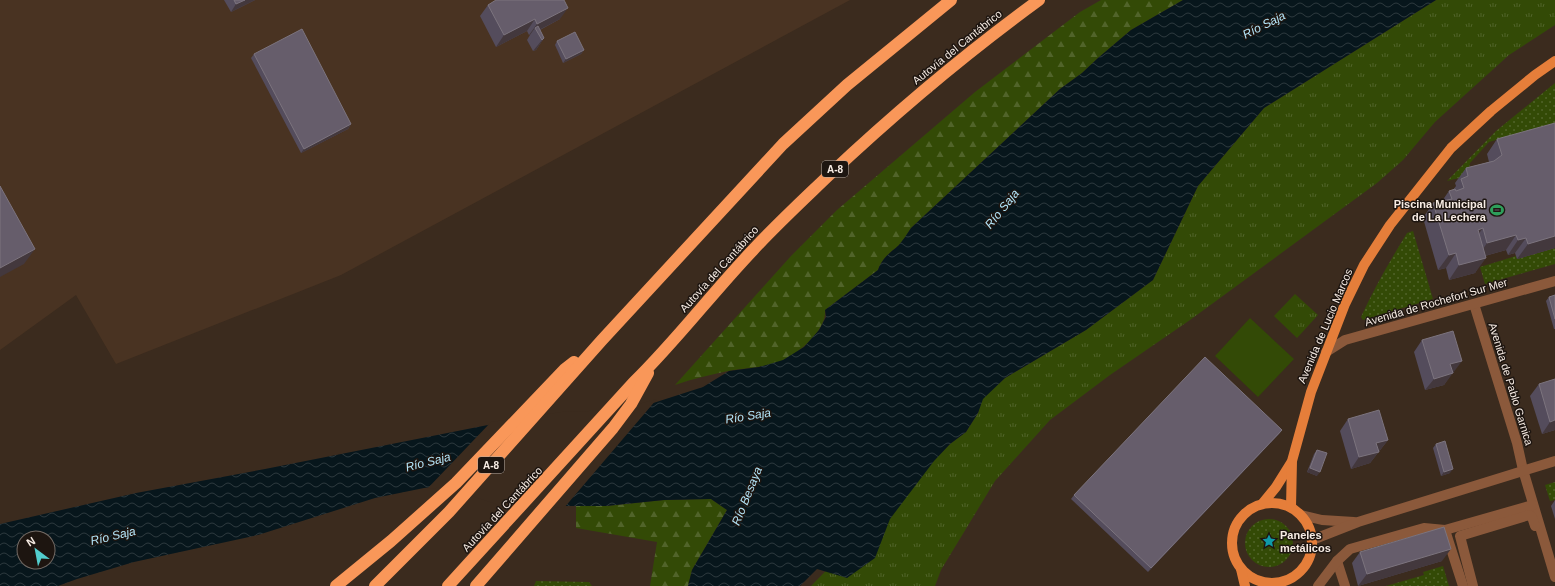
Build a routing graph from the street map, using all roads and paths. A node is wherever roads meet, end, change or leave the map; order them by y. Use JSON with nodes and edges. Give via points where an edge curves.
{"nodes":[{"id":1,"x":951,"y":0,"type":"edge"},
{"id":2,"x":1039,"y":0,"type":"edge"},
{"id":3,"x":1555,"y":60,"type":"edge"},
{"id":4,"x":1555,"y":281,"type":"edge"},
{"id":5,"x":1474,"y":304,"type":"junction"},
{"id":6,"x":602,"y":340,"type":"junction"},
{"id":7,"x":1326,"y":352,"type":"junction"},
{"id":8,"x":654,"y":362,"type":"junction"},
{"id":9,"x":1292,"y":461,"type":"junction"},
{"id":10,"x":1555,"y":461,"type":"edge"},
{"id":11,"x":1523,"y":470,"type":"junction"},
{"id":12,"x":1263,"y":503,"type":"junction"},
{"id":13,"x":1533,"y":505,"type":"junction"},
{"id":14,"x":1291,"y":507,"type":"junction"},
{"id":15,"x":1301,"y":515,"type":"junction"},
{"id":16,"x":1358,"y":522,"type":"junction"},
{"id":17,"x":1445,"y":530,"type":"junction"},
{"id":18,"x":1312,"y":540,"type":"junction"},
{"id":19,"x":1552,"y":560,"type":"edge"},
{"id":20,"x":1337,"y":561,"type":"junction"},
{"id":21,"x":1241,"y":569,"type":"junction"},
{"id":22,"x":1555,"y":577,"type":"edge"},
{"id":23,"x":1273,"y":585,"type":"edge"},
{"id":24,"x":336,"y":586,"type":"edge"},
{"id":25,"x":375,"y":586,"type":"edge"},
{"id":26,"x":448,"y":586,"type":"edge"},
{"id":27,"x":476,"y":586,"type":"edge"},
{"id":28,"x":1245,"y":586,"type":"edge"},
{"id":29,"x":1318,"y":586,"type":"edge"},
{"id":30,"x":1345,"y":586,"type":"edge"},
{"id":31,"x":1463,"y":586,"type":"edge"},
{"id":32,"x":1473,"y":586,"type":"edge"},
{"id":33,"x":1552,"y":586,"type":"edge"}],
"edges":[{"from":1,"to":6,"type":"highway","number":"A-8","via":[[853,80],[788,140]]},
{"from":2,"to":8,"type":"highway","name":"Autovía del Cantábrico","number":"A-8","via":[[937,79],[860,145],[753,249]]},
{"from":3,"to":7,"type":"main road","name":"Avenida de Lucio Marcos","via":[[1491,111],[1451,148],[1421,184],[1364,265]]},
{"from":4,"to":5,"type":"street","name":"Avenida de Rochefort Sur Mer"},
{"from":5,"to":7,"type":"street","name":"Avenida de Rochefort Sur Mer","via":[[1345,340]]},
{"from":5,"to":11,"type":"street","name":"Avenida de Pablo Garnica"},
{"from":6,"to":24,"type":"highway","via":[[565,369],[424,513]]},
{"from":6,"to":25,"type":"highway","number":"A-8","via":[[449,512]]},
{"from":7,"to":9,"type":"main road","name":"Avenida de Lucio Marcos","via":[[1311,392]]},
{"from":8,"to":26,"type":"highway","name":"Autovía del Cantábrico","number":"A-8"},
{"from":8,"to":27,"type":"highway","via":[[632,404],[613,428]]},
{"from":9,"to":12,"type":"main road","name":"Avenida de Lucio Marcos"},
{"from":9,"to":14,"type":"main road","name":"Avenida de Lucio Marcos"},
{"from":10,"to":11,"type":"street"},
{"from":11,"to":13,"type":"street","name":"Avenida de Pablo Garnica"},
{"from":11,"to":16,"type":"street"},
{"from":12,"to":14,"type":"main road","via":[[1278,503]]},
{"from":12,"to":21,"type":"main road","via":[[1249,510],[1238,521],[1232,535],[1231,550]]},
{"from":13,"to":17,"type":"street"},
{"from":13,"to":19,"type":"street","name":"Avenida de Pablo Garnica"},
{"from":14,"to":15,"type":"main road"},
{"from":15,"to":16,"type":"street","via":[[1322,520]]},
{"from":15,"to":18,"type":"main road","via":[[1309,527]]},
{"from":16,"to":18,"type":"street"},
{"from":17,"to":20,"type":"street","via":[[1424,528],[1401,534],[1350,549]]},
{"from":17,"to":31,"type":"street"},
{"from":18,"to":23,"type":"main road","via":[[1311,552],[1298,574]]},
{"from":19,"to":22,"type":"street","name":"Avenida de Pablo Garnica"},
{"from":20,"to":29,"type":"street"},
{"from":20,"to":30,"type":"street"},
{"from":21,"to":23,"type":"main road","via":[[1247,576],[1261,583]]},
{"from":21,"to":28,"type":"main road"},
{"from":32,"to":33,"type":"street","via":[[1460,536],[1529,515],[1532,517]]}]}
